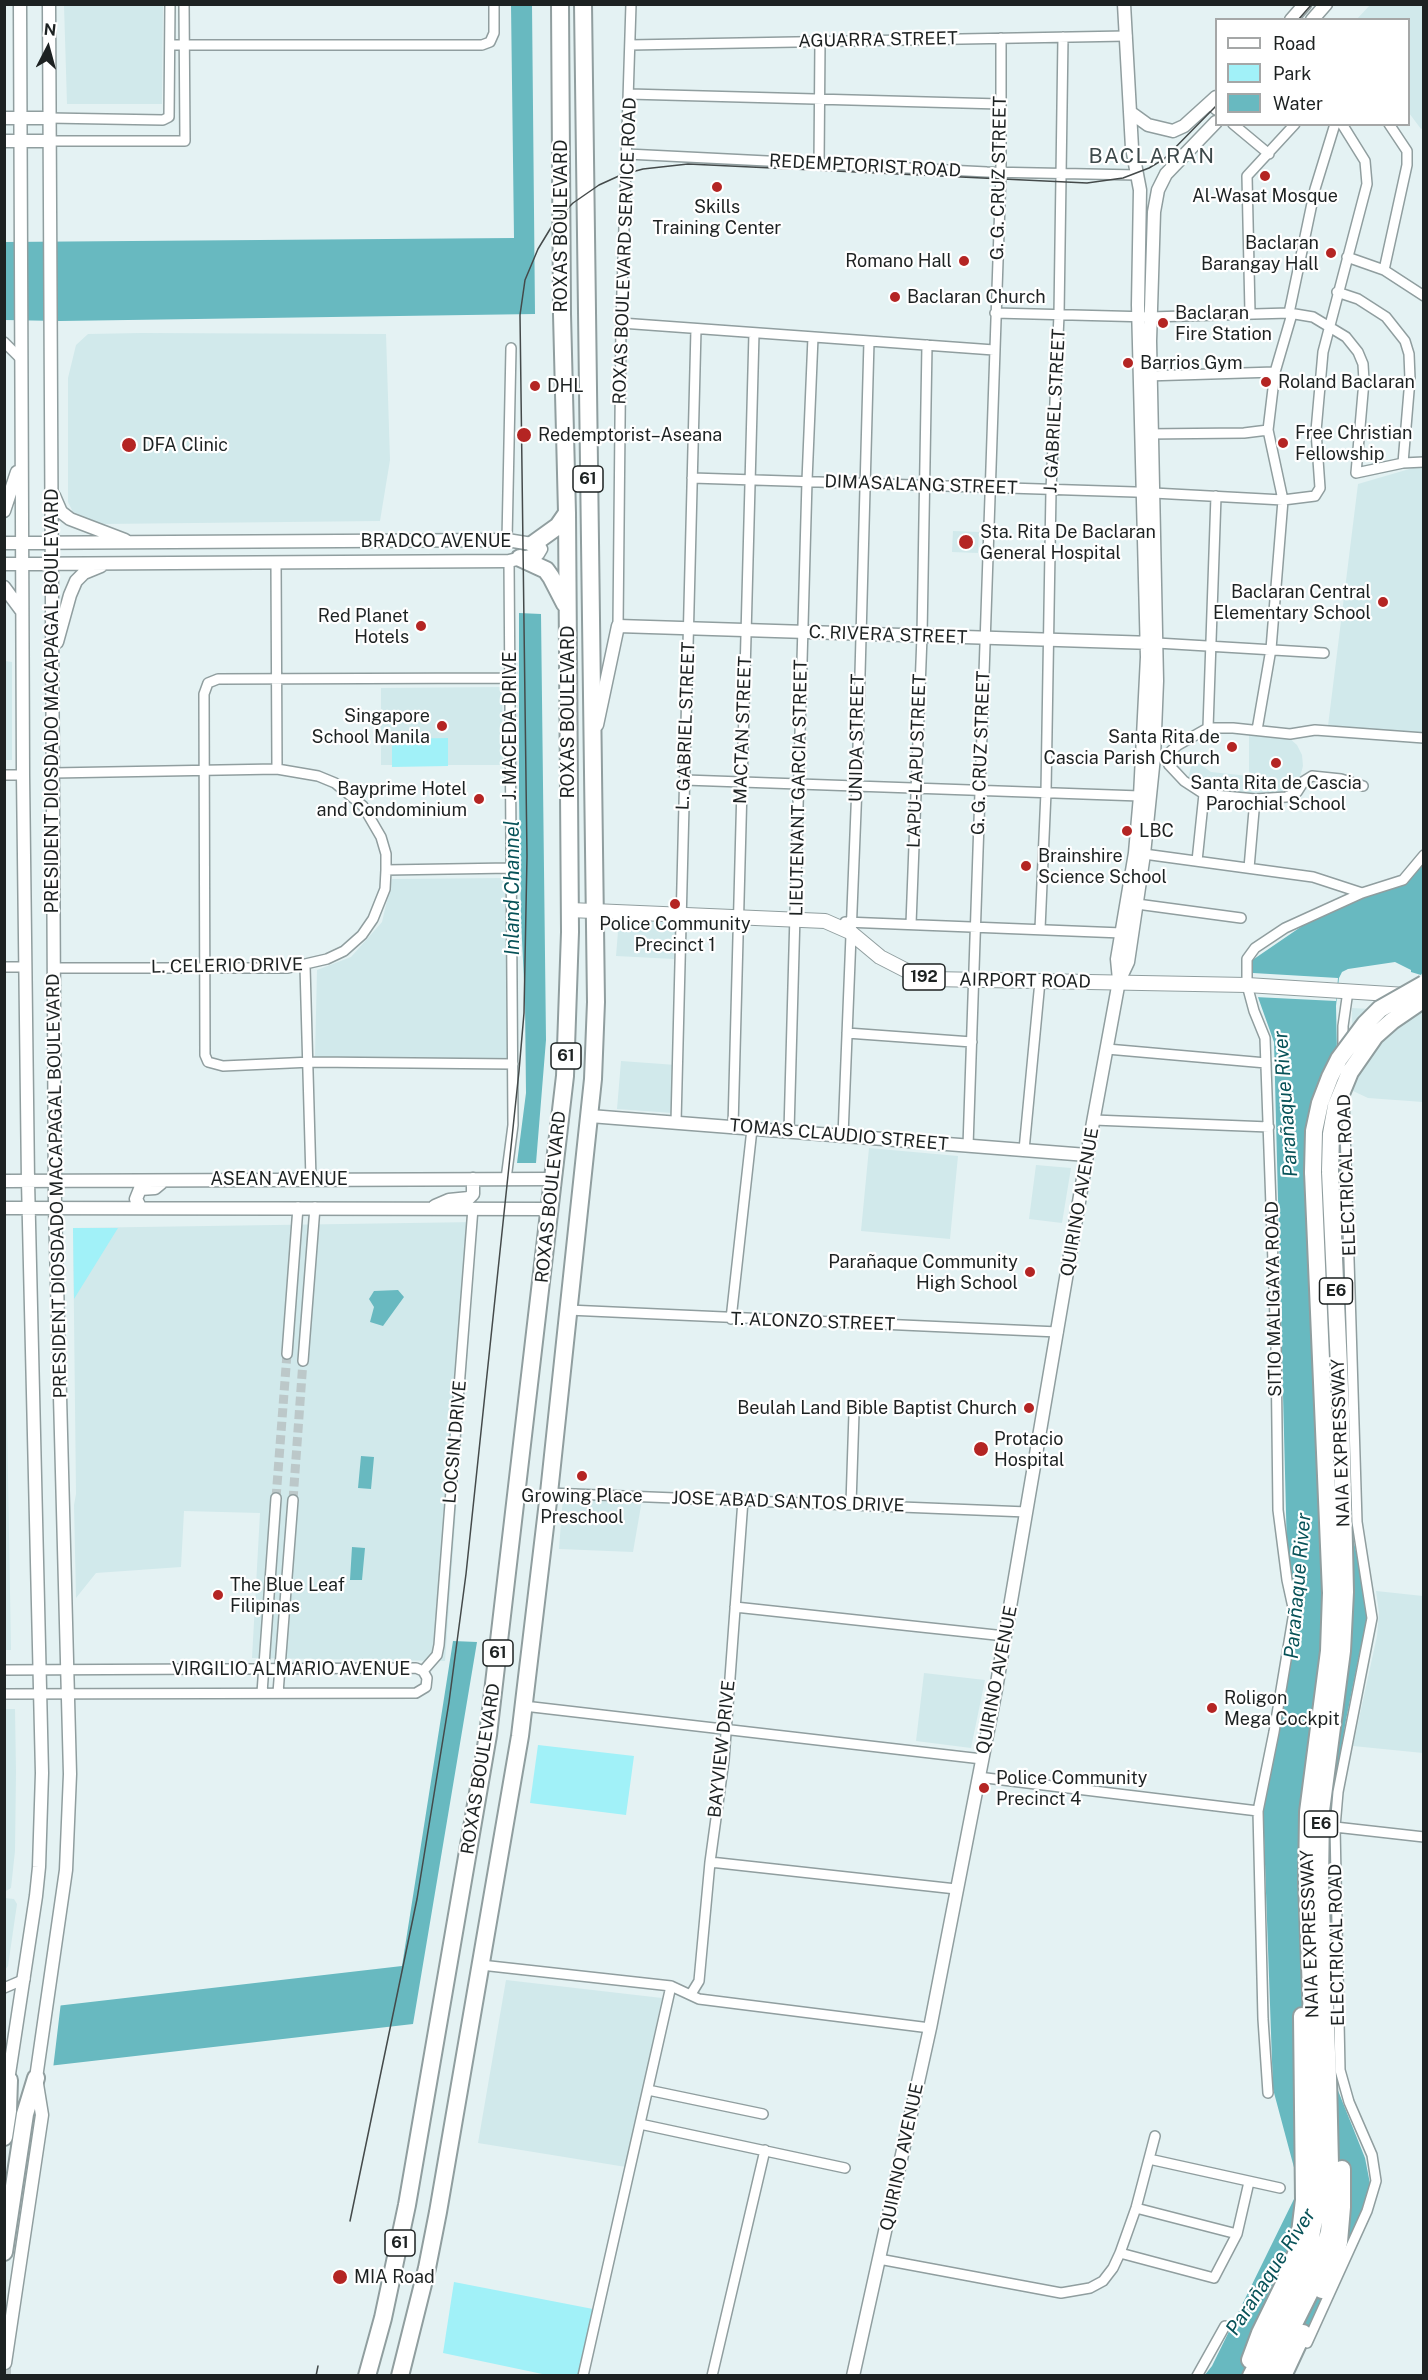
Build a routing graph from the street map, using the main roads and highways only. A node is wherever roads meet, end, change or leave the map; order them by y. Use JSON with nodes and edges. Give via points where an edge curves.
{"nodes":[{"id":1,"x":20,"y":4,"type":"edge"},
{"id":2,"x":49,"y":4,"type":"edge"},
{"id":3,"x":560,"y":4,"type":"edge"},
{"id":4,"x":583,"y":4,"type":"edge"},
{"id":5,"x":1124,"y":4,"type":"edge"},
{"id":6,"x":1305,"y":4,"type":"edge"},
{"id":7,"x":1326,"y":4,"type":"edge"},
{"id":8,"x":1293,"y":18,"type":"edge"},
{"id":9,"x":1314,"y":18,"type":"edge"},
{"id":10,"x":1214,"y":104,"type":"edge"},
{"id":11,"x":1130,"y":112,"type":"junction"},
{"id":12,"x":4,"y":118,"type":"edge"},
{"id":13,"x":22,"y":118,"type":"junction"},
{"id":14,"x":49,"y":118,"type":"junction"},
{"id":15,"x":1215,"y":123,"type":"edge"},
{"id":16,"x":4,"y":141,"type":"edge"},
{"id":17,"x":21,"y":141,"type":"junction"},
{"id":18,"x":49,"y":141,"type":"junction"},
{"id":19,"x":1139,"y":181,"type":"junction"},
{"id":20,"x":1160,"y":185,"type":"junction"},
{"id":21,"x":1144,"y":316,"type":"junction"},
{"id":22,"x":21,"y":459,"type":"junction"},
{"id":23,"x":51,"y":488,"type":"junction"},
{"id":24,"x":4,"y":511,"type":"edge"},
{"id":25,"x":567,"y":513,"type":"junction"},
{"id":26,"x":132,"y":542,"type":"junction"},
{"id":27,"x":167,"y":542,"type":"junction"},
{"id":28,"x":4,"y":543,"type":"edge"},
{"id":29,"x":21,"y":543,"type":"junction"},
{"id":30,"x":51,"y":543,"type":"junction"},
{"id":31,"x":533,"y":544,"type":"junction"},
{"id":32,"x":515,"y":560,"type":"junction"},
{"id":33,"x":21,"y":563,"type":"junction"},
{"id":34,"x":52,"y":563,"type":"junction"},
{"id":35,"x":110,"y":563,"type":"junction"},
{"id":36,"x":156,"y":563,"type":"junction"},
{"id":37,"x":4,"y":564,"type":"edge"},
{"id":38,"x":4,"y":586,"type":"edge"},
{"id":39,"x":567,"y":609,"type":"junction"},
{"id":40,"x":22,"y":612,"type":"junction"},
{"id":41,"x":618,"y":626,"type":"joint"},
{"id":42,"x":1152,"y":643,"type":"junction"},
{"id":43,"x":54,"y":657,"type":"junction"},
{"id":44,"x":592,"y":747,"type":"junction"},
{"id":45,"x":1154,"y":756,"type":"junction"},
{"id":46,"x":570,"y":910,"type":"junction"},
{"id":47,"x":594,"y":911,"type":"junction"},
{"id":48,"x":1119,"y":981,"type":"junction"},
{"id":49,"x":1424,"y":984,"type":"edge"},
{"id":50,"x":1424,"y":997,"type":"edge"},
{"id":51,"x":590,"y":1116,"type":"junction"},
{"id":52,"x":1087,"y":1155,"type":"junction"},
{"id":53,"x":473,"y":1179,"type":"junction"},
{"id":54,"x":553,"y":1179,"type":"junction"},
{"id":55,"x":165,"y":1180,"type":"junction"},
{"id":56,"x":4,"y":1181,"type":"edge"},
{"id":57,"x":28,"y":1181,"type":"junction"},
{"id":58,"x":55,"y":1181,"type":"junction"},
{"id":59,"x":55,"y":1207,"type":"junction"},
{"id":60,"x":140,"y":1207,"type":"junction"},
{"id":61,"x":4,"y":1208,"type":"edge"},
{"id":62,"x":29,"y":1208,"type":"junction"},
{"id":63,"x":431,"y":1208,"type":"junction"},
{"id":64,"x":550,"y":1209,"type":"junction"},
{"id":65,"x":1311,"y":1965,"type":"junction"},
{"id":66,"x":37,"y":2076,"type":"junction"},
{"id":67,"x":1328,"y":2077,"type":"junction"},
{"id":68,"x":8,"y":2084,"type":"edge"},
{"id":69,"x":16,"y":2113,"type":"junction"},
{"id":70,"x":4,"y":2137,"type":"edge"},
{"id":71,"x":4,"y":2252,"type":"edge"},
{"id":72,"x":5,"y":2363,"type":"edge"},
{"id":73,"x":369,"y":2368,"type":"edge"},
{"id":74,"x":401,"y":2374,"type":"edge"},
{"id":75,"x":357,"y":2376,"type":"edge"},
{"id":76,"x":853,"y":2376,"type":"edge"},
{"id":77,"x":1246,"y":2376,"type":"edge"},
{"id":78,"x":1251,"y":2376,"type":"edge"},
{"id":79,"x":1268,"y":2376,"type":"edge"},
{"id":80,"x":1283,"y":2376,"type":"edge"}],
"edges":[{"from":1,"to":13,"type":"main road","name":"PRESIDENT DIOSDADO MACAPAGAL BOULEVARD"},
{"from":2,"to":14,"type":"main road","name":"PRESIDENT DIOSDADO MACAPAGAL BOULEVARD"},
{"from":3,"to":25,"type":"highway","name":"ROXAS BOULEVARD","number":"61"},
{"from":4,"to":44,"type":"highway","name":"ROXAS BOULEVARD","number":"61"},
{"from":5,"to":11,"type":"main road","name":"QUIRINO AVENUE"},
{"from":6,"to":8,"type":"main road"},
{"from":7,"to":9,"type":"main road"},
{"from":10,"to":11,"type":"main road","via":[[1173,131],[1148,125]]},
{"from":11,"to":19,"type":"main road","name":"QUIRINO AVENUE"},
{"from":12,"to":13,"type":"main road"},
{"from":13,"to":14,"type":"main road"},
{"from":13,"to":17,"type":"main road","name":"PRESIDENT DIOSDADO MACAPAGAL BOULEVARD"},
{"from":14,"to":18,"type":"main road","name":"PRESIDENT DIOSDADO MACAPAGAL BOULEVARD"},
{"from":15,"to":20,"type":"main road","via":[[1170,169]]},
{"from":16,"to":17,"type":"main road"},
{"from":17,"to":18,"type":"main road"},
{"from":17,"to":22,"type":"main road","name":"PRESIDENT DIOSDADO MACAPAGAL BOULEVARD"},
{"from":18,"to":23,"type":"main road","name":"PRESIDENT DIOSDADO MACAPAGAL BOULEVARD"},
{"from":19,"to":20,"type":"main road","via":[[1149,187]]},
{"from":19,"to":21,"type":"main road","name":"QUIRINO AVENUE"},
{"from":20,"to":21,"type":"main road","name":"QUIRINO AVENUE"},
{"from":21,"to":42,"type":"main road","name":"QUIRINO AVENUE"},
{"from":22,"to":24,"type":"main road"},
{"from":22,"to":29,"type":"main road","name":"PRESIDENT DIOSDADO MACAPAGAL BOULEVARD"},
{"from":23,"to":26,"type":"main road","via":[[59,508],[70,519]]},
{"from":23,"to":30,"type":"main road","name":"PRESIDENT DIOSDADO MACAPAGAL BOULEVARD"},
{"from":25,"to":31,"type":"highway","via":[[558,526]]},
{"from":25,"to":39,"type":"highway","name":"ROXAS BOULEVARD","number":"61"},
{"from":26,"to":27,"type":"main road","name":"BRADCO AVENUE"},
{"from":26,"to":30,"type":"main road","name":"BRADCO AVENUE"},
{"from":27,"to":31,"type":"main road","name":"BRADCO AVENUE","via":[[507,540]]},
{"from":27,"to":36,"type":"main road","via":[[141,552],[144,560]]},
{"from":28,"to":29,"type":"main road","name":"BRADCO AVENUE"},
{"from":29,"to":30,"type":"main road","name":"BRADCO AVENUE"},
{"from":29,"to":33,"type":"main road","name":"PRESIDENT DIOSDADO MACAPAGAL BOULEVARD"},
{"from":30,"to":34,"type":"main road","name":"PRESIDENT DIOSDADO MACAPAGAL BOULEVARD"},
{"from":31,"to":32,"type":"main road","name":"BRADCO AVENUE","via":[[539,546],[539,553]]},
{"from":32,"to":36,"type":"main road","name":"BRADCO AVENUE"},
{"from":32,"to":39,"type":"highway","via":[[546,570]]},
{"from":33,"to":34,"type":"main road","name":"BRADCO AVENUE"},
{"from":33,"to":37,"type":"main road","name":"BRADCO AVENUE"},
{"from":33,"to":40,"type":"main road","name":"PRESIDENT DIOSDADO MACAPAGAL BOULEVARD"},
{"from":34,"to":35,"type":"main road","name":"BRADCO AVENUE"},
{"from":34,"to":43,"type":"main road","name":"PRESIDENT DIOSDADO MACAPAGAL BOULEVARD"},
{"from":35,"to":36,"type":"main road","name":"BRADCO AVENUE"},
{"from":35,"to":43,"type":"main road","via":[[89,570],[76,581]]},
{"from":38,"to":40,"type":"main road"},
{"from":39,"to":46,"type":"highway","name":"ROXAS BOULEVARD","number":"61"},
{"from":40,"to":57,"type":"main road","name":"PRESIDENT DIOSDADO MACAPAGAL BOULEVARD"},
{"from":41,"to":42,"type":"main road","name":"C. RIVERA STREET"},
{"from":41,"to":44,"type":"main road","name":"ROXAS BOULEVARD SERVICE ROAD"},
{"from":42,"to":45,"type":"main road","name":"QUIRINO AVENUE"},
{"from":43,"to":58,"type":"main road","name":"PRESIDENT DIOSDADO MACAPAGAL BOULEVARD"},
{"from":44,"to":47,"type":"highway","name":"ROXAS BOULEVARD","number":"61"},
{"from":45,"to":48,"type":"main road","name":"QUIRINO AVENUE","via":[[1128,962]]},
{"from":45,"to":48,"type":"main road","name":"QUIRINO AVENUE","via":[[1140,796],[1135,853],[1117,959]]},
{"from":46,"to":47,"type":"main road","name":"AIRPORT ROAD","number":"192"},
{"from":46,"to":54,"type":"highway","name":"ROXAS BOULEVARD","number":"61","via":[[565,1076]]},
{"from":47,"to":48,"type":"main road","name":"AIRPORT ROAD","number":"192","via":[[825,921],[850,927],[880,957],[931,979]]},
{"from":47,"to":51,"type":"highway","name":"ROXAS BOULEVARD","number":"61","via":[[596,1002]]},
{"from":48,"to":50,"type":"main road","name":"AIRPORT ROAD","number":"192"},
{"from":48,"to":52,"type":"main road","name":"QUIRINO AVENUE"},
{"from":49,"to":65,"type":"highway","name":"NAIA EXPRESSWAY","number":"E6","bridge":true,"via":[[1380,1010],[1352,1041],[1330,1077],[1314,1131],[1331,1624],[1308,1812]]},
{"from":50,"to":67,"type":"highway","name":"NAIA EXPRESSWAY","number":"E6","bridge":true,"via":[[1375,1036],[1350,1072],[1336,1106],[1331,1134],[1345,1592],[1342,1651],[1321,1811],[1320,1894]]},
{"from":51,"to":52,"type":"main road","name":"TOMAS CLAUDIO STREET"},
{"from":51,"to":74,"type":"highway","name":"ROXAS BOULEVARD","number":"61","via":[[524,1706],[436,2224]]},
{"from":52,"to":76,"type":"main road","name":"QUIRINO AVENUE","via":[[982,1759],[930,2028]]},
{"from":53,"to":54,"type":"main road","name":"ASEAN AVENUE"},
{"from":53,"to":55,"type":"main road","name":"ASEAN AVENUE"},
{"from":53,"to":63,"type":"main road","via":[[473,1194],[469,1198],[449,1200]]},
{"from":54,"to":64,"type":"highway","name":"ROXAS BOULEVARD","number":"61"},
{"from":55,"to":58,"type":"main road","name":"ASEAN AVENUE"},
{"from":55,"to":60,"type":"main road","via":[[155,1188],[140,1189],[136,1199]]},
{"from":56,"to":57,"type":"main road","name":"ASEAN AVENUE"},
{"from":57,"to":58,"type":"main road","name":"ASEAN AVENUE"},
{"from":57,"to":62,"type":"main road","name":"PRESIDENT DIOSDADO MACAPAGAL BOULEVARD"},
{"from":58,"to":59,"type":"main road","name":"PRESIDENT DIOSDADO MACAPAGAL BOULEVARD"},
{"from":59,"to":60,"type":"main road","name":"ASEAN AVENUE"},
{"from":59,"to":62,"type":"main road","name":"ASEAN AVENUE"},
{"from":59,"to":66,"type":"main road","name":"PRESIDENT DIOSDADO MACAPAGAL BOULEVARD","via":[[70,1774],[66,1870]]},
{"from":60,"to":63,"type":"main road","name":"ASEAN AVENUE"},
{"from":61,"to":62,"type":"main road","name":"ASEAN AVENUE"},
{"from":62,"to":68,"type":"main road","name":"PRESIDENT DIOSDADO MACAPAGAL BOULEVARD","via":[[41,1670],[39,1867]]},
{"from":63,"to":64,"type":"main road","name":"ASEAN AVENUE"},
{"from":64,"to":73,"type":"highway","name":"ROXAS BOULEVARD","number":"61","via":[[488,1735],[407,2205]]},
{"from":65,"to":77,"type":"highway","via":[[1302,2018],[1304,2200],[1298,2249],[1260,2333]]},
{"from":65,"to":78,"type":"highway","name":"NAIA EXPRESSWAY","number":"E6","via":[[1317,2190],[1314,2231],[1291,2299]]},
{"from":66,"to":69,"type":"highway"},
{"from":66,"to":72,"type":"main road","name":"PRESIDENT DIOSDADO MACAPAGAL BOULEVARD","via":[[42,2115]]},
{"from":67,"to":79,"type":"highway","name":"NAIA EXPRESSWAY","number":"E6","via":[[1329,2232],[1311,2290]]},
{"from":67,"to":80,"type":"highway","via":[[1338,2121],[1342,2167],[1339,2242],[1329,2275]]},
{"from":68,"to":69,"type":"highway"},
{"from":69,"to":70,"type":"highway"},
{"from":69,"to":71,"type":"highway"},
{"from":73,"to":75,"type":"highway"}]}
